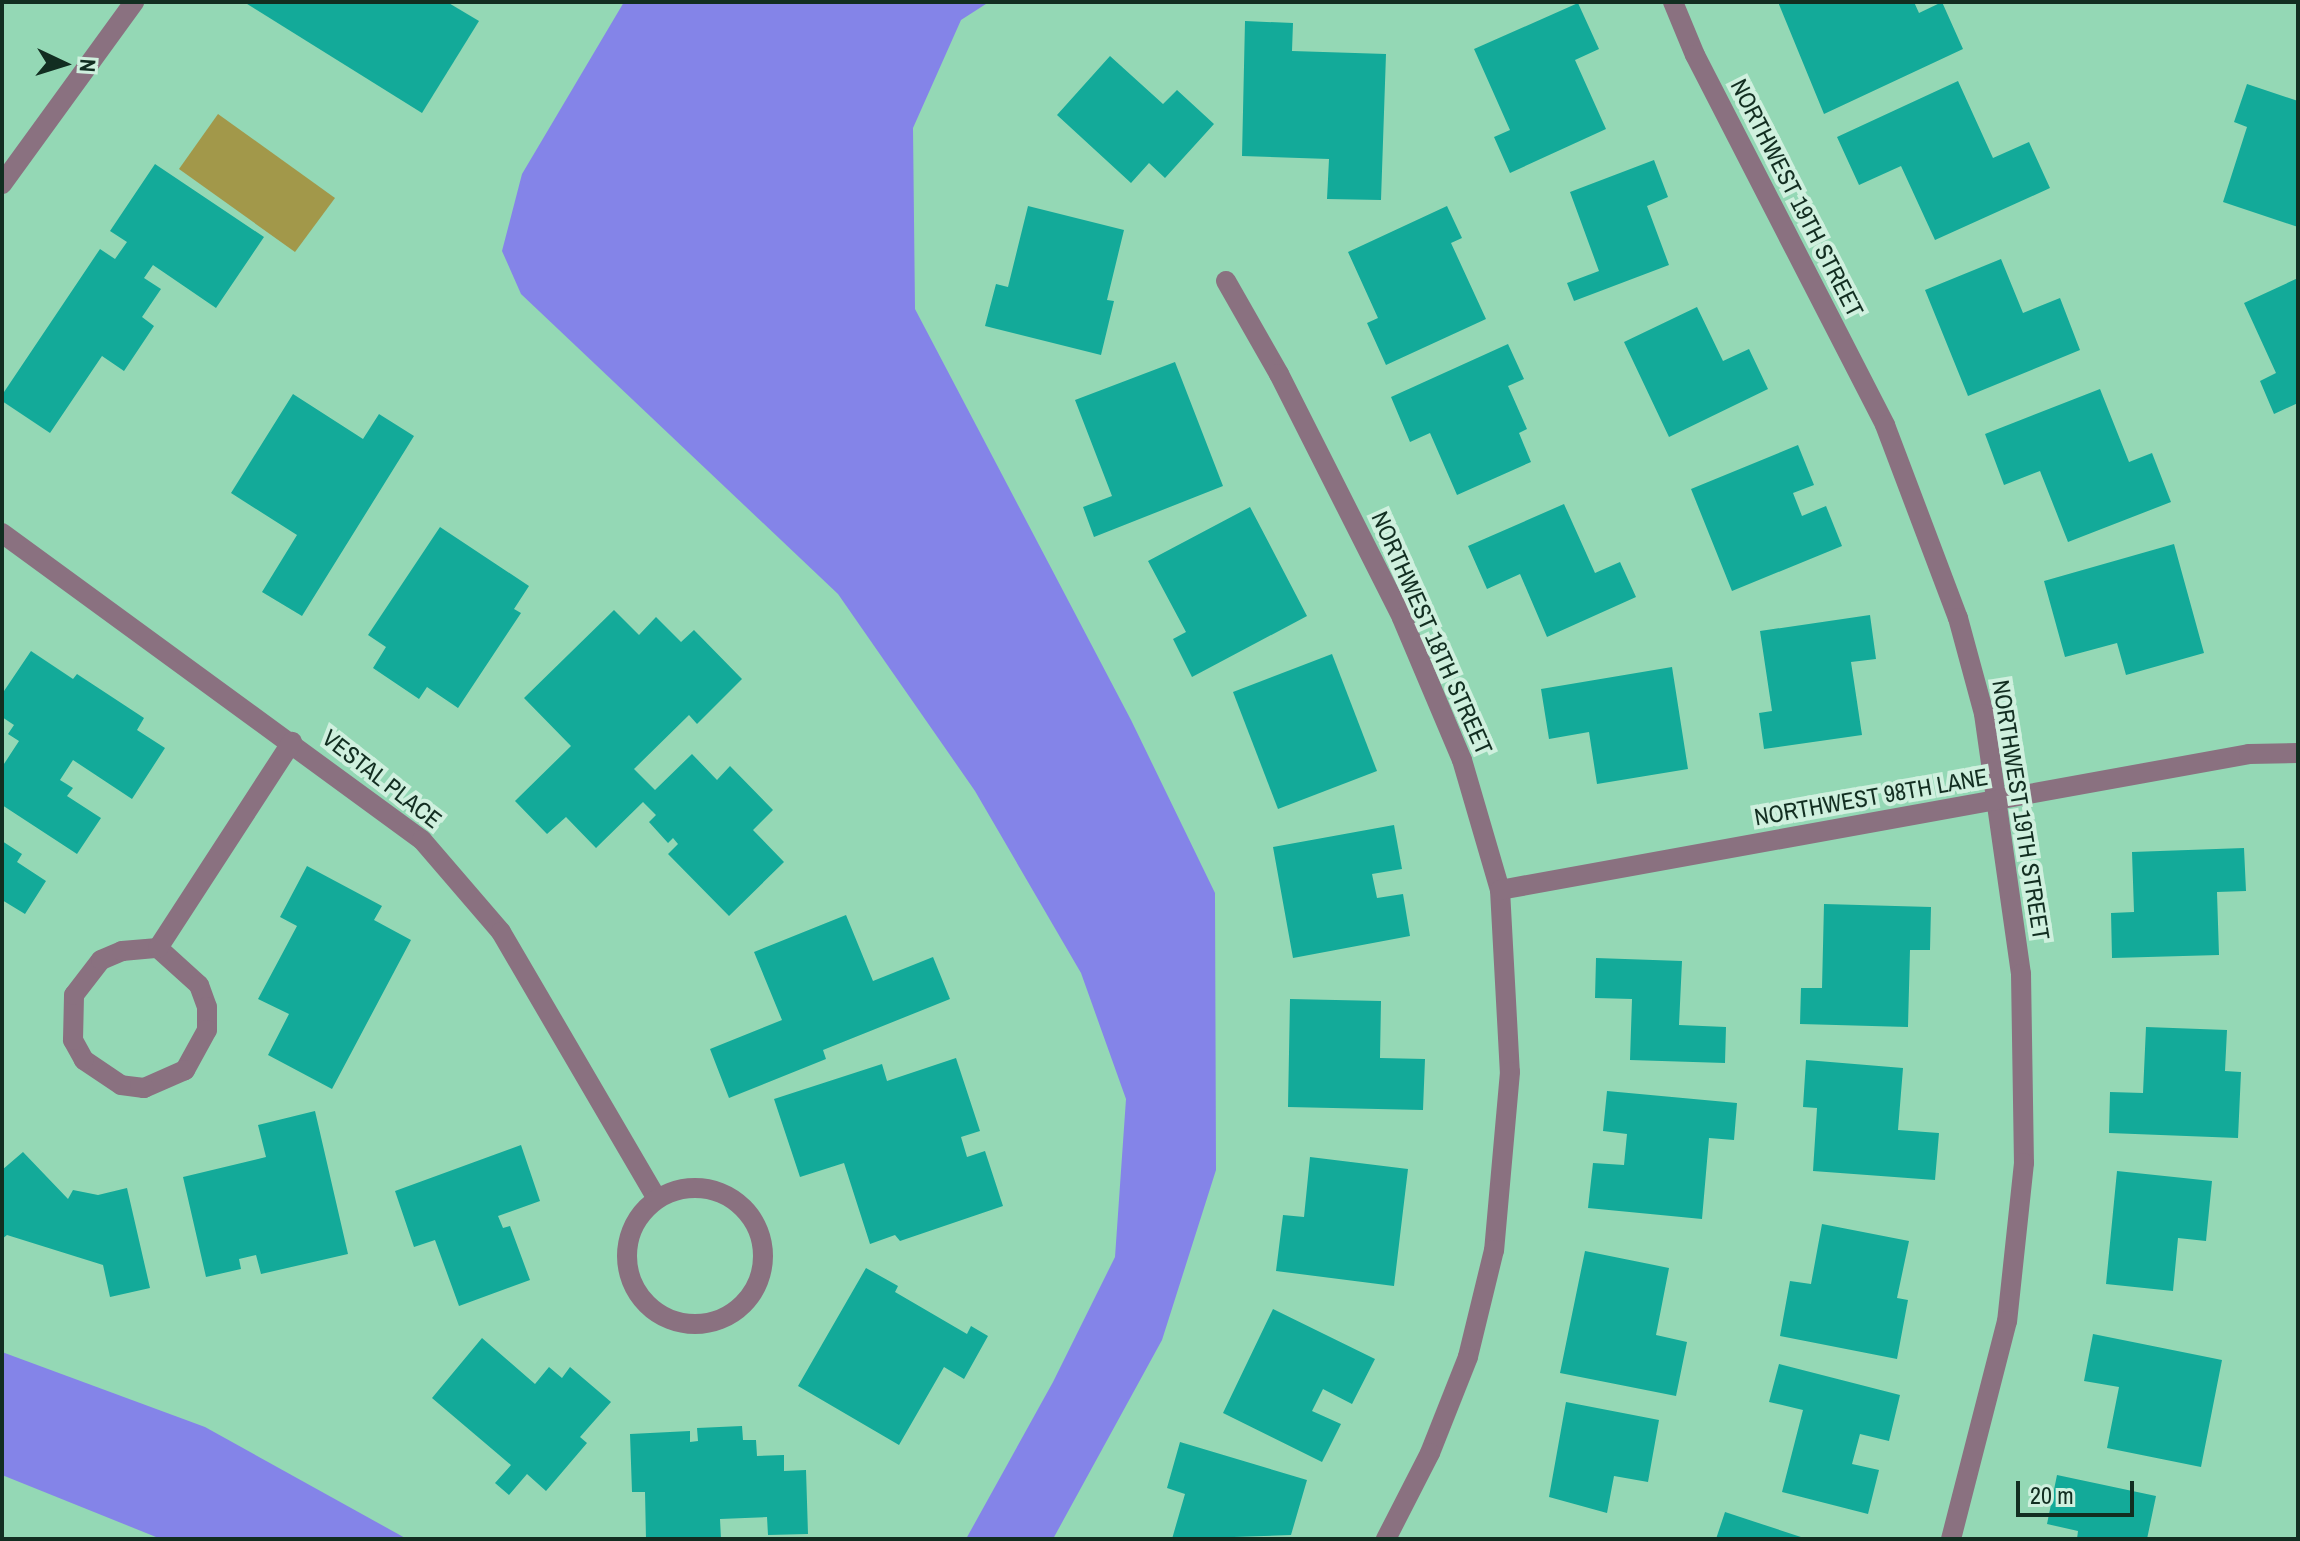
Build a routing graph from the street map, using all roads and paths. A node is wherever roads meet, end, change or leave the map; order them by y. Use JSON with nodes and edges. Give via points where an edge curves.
{"nodes":[{"id":1,"x":134,"y":2,"type":"edge"},
{"id":2,"x":1673,"y":2,"type":"edge"},
{"id":3,"x":2,"y":184,"type":"edge"},
{"id":4,"x":1226,"y":281,"type":"dead end"},
{"id":5,"x":2,"y":533,"type":"edge"},
{"id":6,"x":292,"y":742,"type":"junction"},
{"id":7,"x":2298,"y":753,"type":"edge"},
{"id":8,"x":1999,"y":800,"type":"junction"},
{"id":9,"x":1500,"y":890,"type":"junction"},
{"id":10,"x":158,"y":948,"type":"junction"},
{"id":11,"x":657,"y":1199,"type":"junction"},
{"id":12,"x":1386,"y":1539,"type":"edge"},
{"id":13,"x":1951,"y":1539,"type":"edge"}],
"edges":[{"from":1,"to":3,"type":"street"},
{"from":2,"to":8,"type":"street","name":"NORTHWEST 19TH STREET","via":[[1695,55],[1885,425],[1919,506],[1984,714]]},
{"from":4,"to":9,"type":"street","name":"NORTHWEST 18TH STREET","via":[[1402,618],[1462,760]]},
{"from":5,"to":6,"type":"street","name":"VESTAL PLACE"},
{"from":6,"to":10,"type":"street"},
{"from":6,"to":11,"type":"street","name":"VESTAL PLACE","via":[[422,840],[501,932]]},
{"from":7,"to":8,"type":"street","name":"NORTHWEST 98TH LANE","via":[[2249,754]]},
{"from":8,"to":9,"type":"street","name":"NORTHWEST 98TH LANE"},
{"from":8,"to":13,"type":"street","name":"NORTHWEST 19TH STREET","via":[[2021,974],[2024,1163],[2007,1321]]},
{"from":9,"to":12,"type":"street","name":"NORTHWEST 18TH STREET","via":[[1510,1072],[1494,1250],[1468,1357],[1430,1453]]},
{"from":10,"to":10,"type":"street","via":[[199,985],[207,1007],[207,1030],[185,1070],[144,1088],[121,1085],[84,1060],[73,1040],[74,995],[101,960],[122,951]]},
{"from":11,"to":11,"type":"street","via":[[678,1189],[702,1188],[725,1194],[745,1209],[761,1240],[761,1276],[734,1314],[692,1326],[652,1311],[638,1295],[626,1254],[636,1223]]}]}
